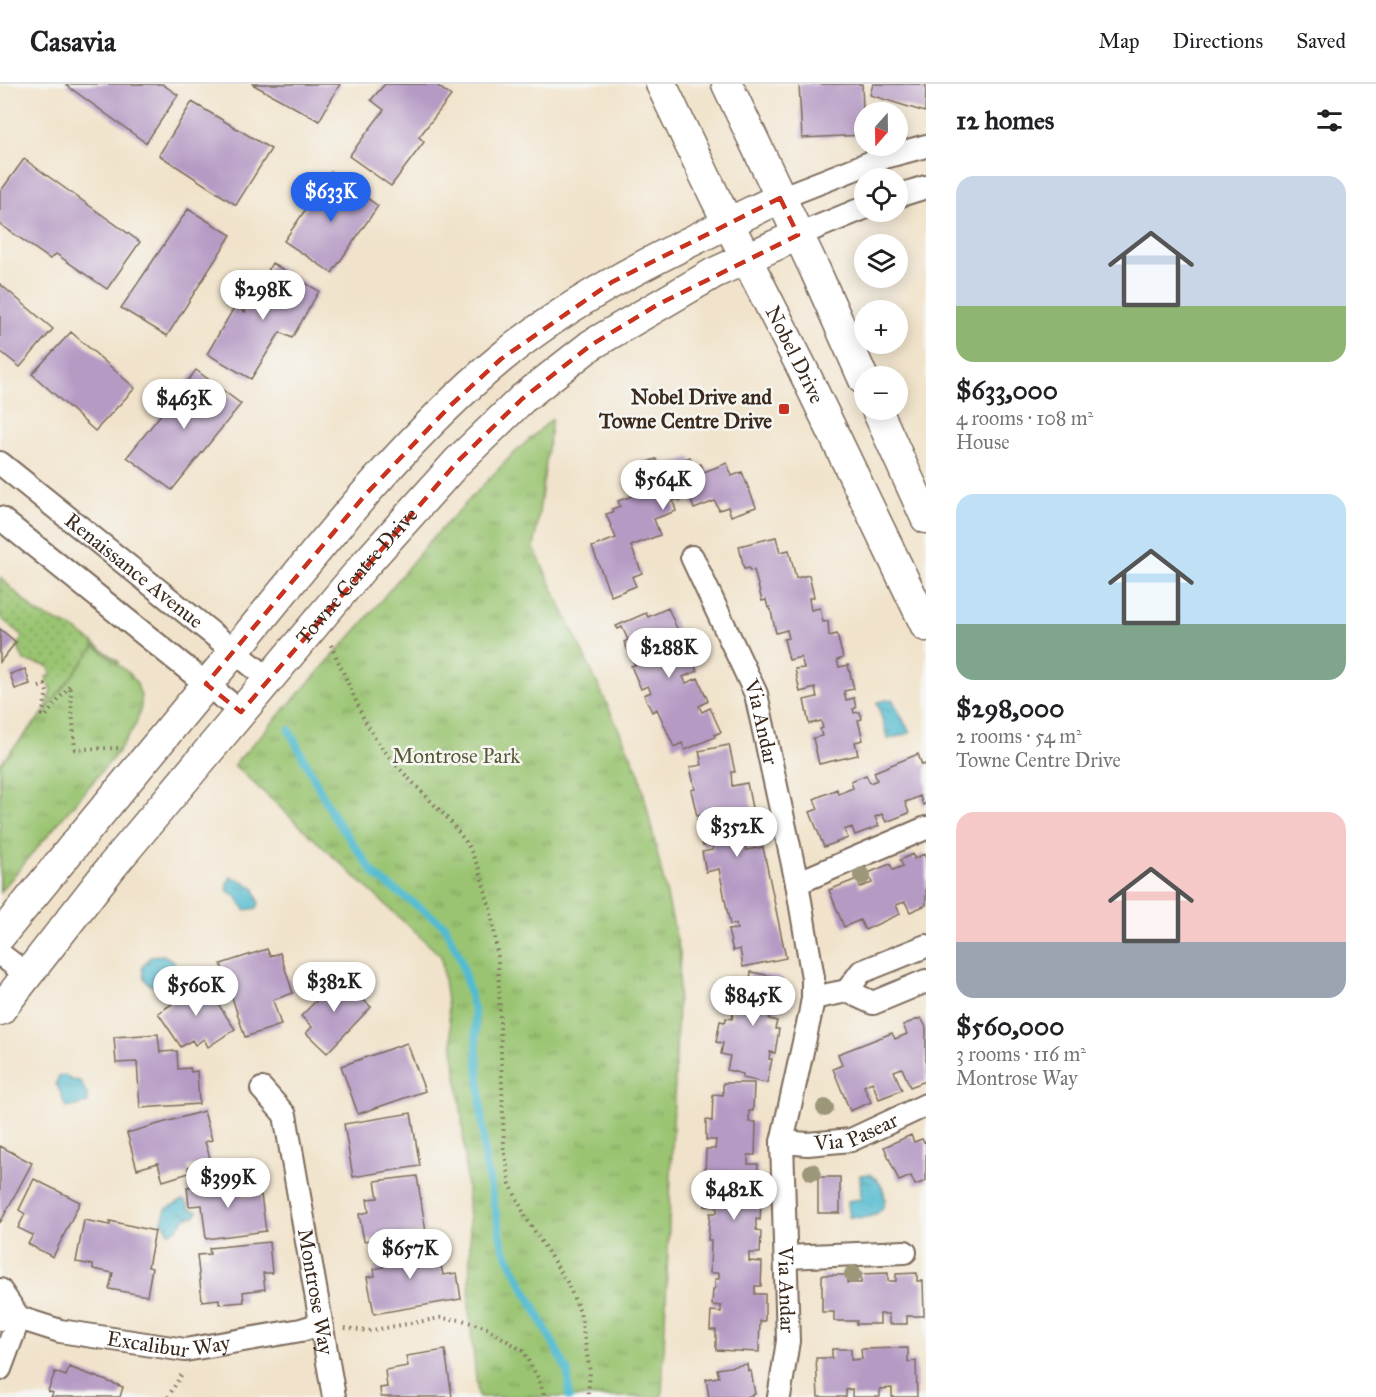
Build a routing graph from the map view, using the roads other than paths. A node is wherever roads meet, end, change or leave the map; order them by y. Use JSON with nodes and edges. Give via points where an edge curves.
{"nodes":[{"id":1,"x":661,"y":84,"type":"edge"},
{"id":2,"x":727,"y":84,"type":"edge"},
{"id":3,"x":926,"y":147,"type":"edge"},
{"id":4,"x":926,"y":187,"type":"edge"},
{"id":5,"x":908,"y":193,"type":"edge"},
{"id":6,"x":780,"y":198,"type":"junction"},
{"id":7,"x":854,"y":212,"type":"edge"},
{"id":8,"x":728,"y":223,"type":"junction"},
{"id":9,"x":798,"y":236,"type":"junction"},
{"id":10,"x":747,"y":258,"type":"junction"},
{"id":11,"x":858,"y":366,"type":"edge"},
{"id":12,"x":882,"y":420,"type":"edge"},
{"id":13,"x":0,"y":463,"type":"edge"},
{"id":14,"x":0,"y":518,"type":"edge"},
{"id":15,"x":926,"y":518,"type":"edge"},
{"id":16,"x":692,"y":557,"type":"dead end"},
{"id":17,"x":926,"y":626,"type":"edge"},
{"id":18,"x":234,"y":652,"type":"junction"},
{"id":19,"x":270,"y":680,"type":"junction"},
{"id":20,"x":206,"y":684,"type":"junction"},
{"id":21,"x":241,"y":712,"type":"junction"},
{"id":22,"x":926,"y":828,"type":"edge"},
{"id":23,"x":797,"y":883,"type":"junction"},
{"id":24,"x":0,"y":936,"type":"edge"},
{"id":25,"x":926,"y":946,"type":"edge"},
{"id":26,"x":0,"y":954,"type":"edge"},
{"id":27,"x":26,"y":974,"type":"junction"},
{"id":28,"x":926,"y":981,"type":"edge"},
{"id":29,"x":847,"y":991,"type":"junction"},
{"id":30,"x":813,"y":998,"type":"junction"},
{"id":31,"x":2,"y":1001,"type":"edge"},
{"id":32,"x":262,"y":1089,"type":"dead end"},
{"id":33,"x":926,"y":1105,"type":"edge"},
{"id":34,"x":782,"y":1142,"type":"junction"},
{"id":35,"x":905,"y":1252,"type":"dead end"},
{"id":36,"x":786,"y":1257,"type":"junction"},
{"id":37,"x":0,"y":1290,"type":"edge"},
{"id":38,"x":10,"y":1318,"type":"edge"},
{"id":39,"x":321,"y":1324,"type":"junction"},
{"id":40,"x":0,"y":1369,"type":"edge"},
{"id":41,"x":334,"y":1397,"type":"edge"},
{"id":42,"x":779,"y":1397,"type":"edge"}],
"edges":[{"from":1,"to":8,"type":"main road","name":"Nobel Drive"},
{"from":2,"to":6,"type":"main road"},
{"from":3,"to":6,"type":"street","via":[[885,157]]},
{"from":4,"to":5,"type":"street"},
{"from":6,"to":8,"type":"main road"},
{"from":6,"to":9,"type":"main road"},
{"from":7,"to":9,"type":"street"},
{"from":8,"to":10,"type":"main road","name":"Nobel Drive"},
{"from":8,"to":18,"type":"main road","via":[[612,282],[501,358],[381,478]]},
{"from":9,"to":10,"type":"main road","name":"Towne Centre Drive"},
{"from":9,"to":11,"type":"main road"},
{"from":10,"to":17,"type":"main road","name":"Nobel Drive"},
{"from":10,"to":19,"type":"main road","name":"Towne Centre Drive","via":[[591,345],[522,399],[458,461],[363,567]]},
{"from":12,"to":15,"type":"main road"},
{"from":13,"to":18,"type":"street","name":"Renaissance Avenue"},
{"from":14,"to":20,"type":"street","name":"Renaissance Avenue"},
{"from":16,"to":23,"type":"street","name":"Via Andar","via":[[756,694]]},
{"from":18,"to":19,"type":"street","name":"Renaissance Avenue"},
{"from":18,"to":20,"type":"main road"},
{"from":19,"to":21,"type":"main road","name":"Towne Centre Drive"},
{"from":20,"to":21,"type":"street","name":"Renaissance Avenue"},
{"from":20,"to":24,"type":"main road"},
{"from":21,"to":27,"type":"main road","name":"Towne Centre Drive"},
{"from":22,"to":23,"type":"street"},
{"from":23,"to":30,"type":"street","name":"Via Andar"},
{"from":25,"to":29,"type":"street","via":[[861,972]]},
{"from":26,"to":27,"type":"street"},
{"from":27,"to":31,"type":"main road","name":"Towne Centre Drive"},
{"from":28,"to":29,"type":"street","via":[[873,1003]]},
{"from":29,"to":30,"type":"street"},
{"from":30,"to":34,"type":"street","name":"Via Andar"},
{"from":32,"to":39,"type":"street","name":"Montrose Way","via":[[285,1115]]},
{"from":33,"to":34,"type":"street","name":"Via Pasear","via":[[851,1140]]},
{"from":34,"to":36,"type":"street","name":"Via Andar"},
{"from":35,"to":36,"type":"street"},
{"from":36,"to":42,"type":"street","name":"Via Andar","via":[[788,1341]]},
{"from":37,"to":38,"type":"street"},
{"from":38,"to":39,"type":"street","name":"Excalibur Way","via":[[60,1331],[185,1350]]},
{"from":38,"to":40,"type":"street"},
{"from":39,"to":41,"type":"street","name":"Montrose Way"}]}
